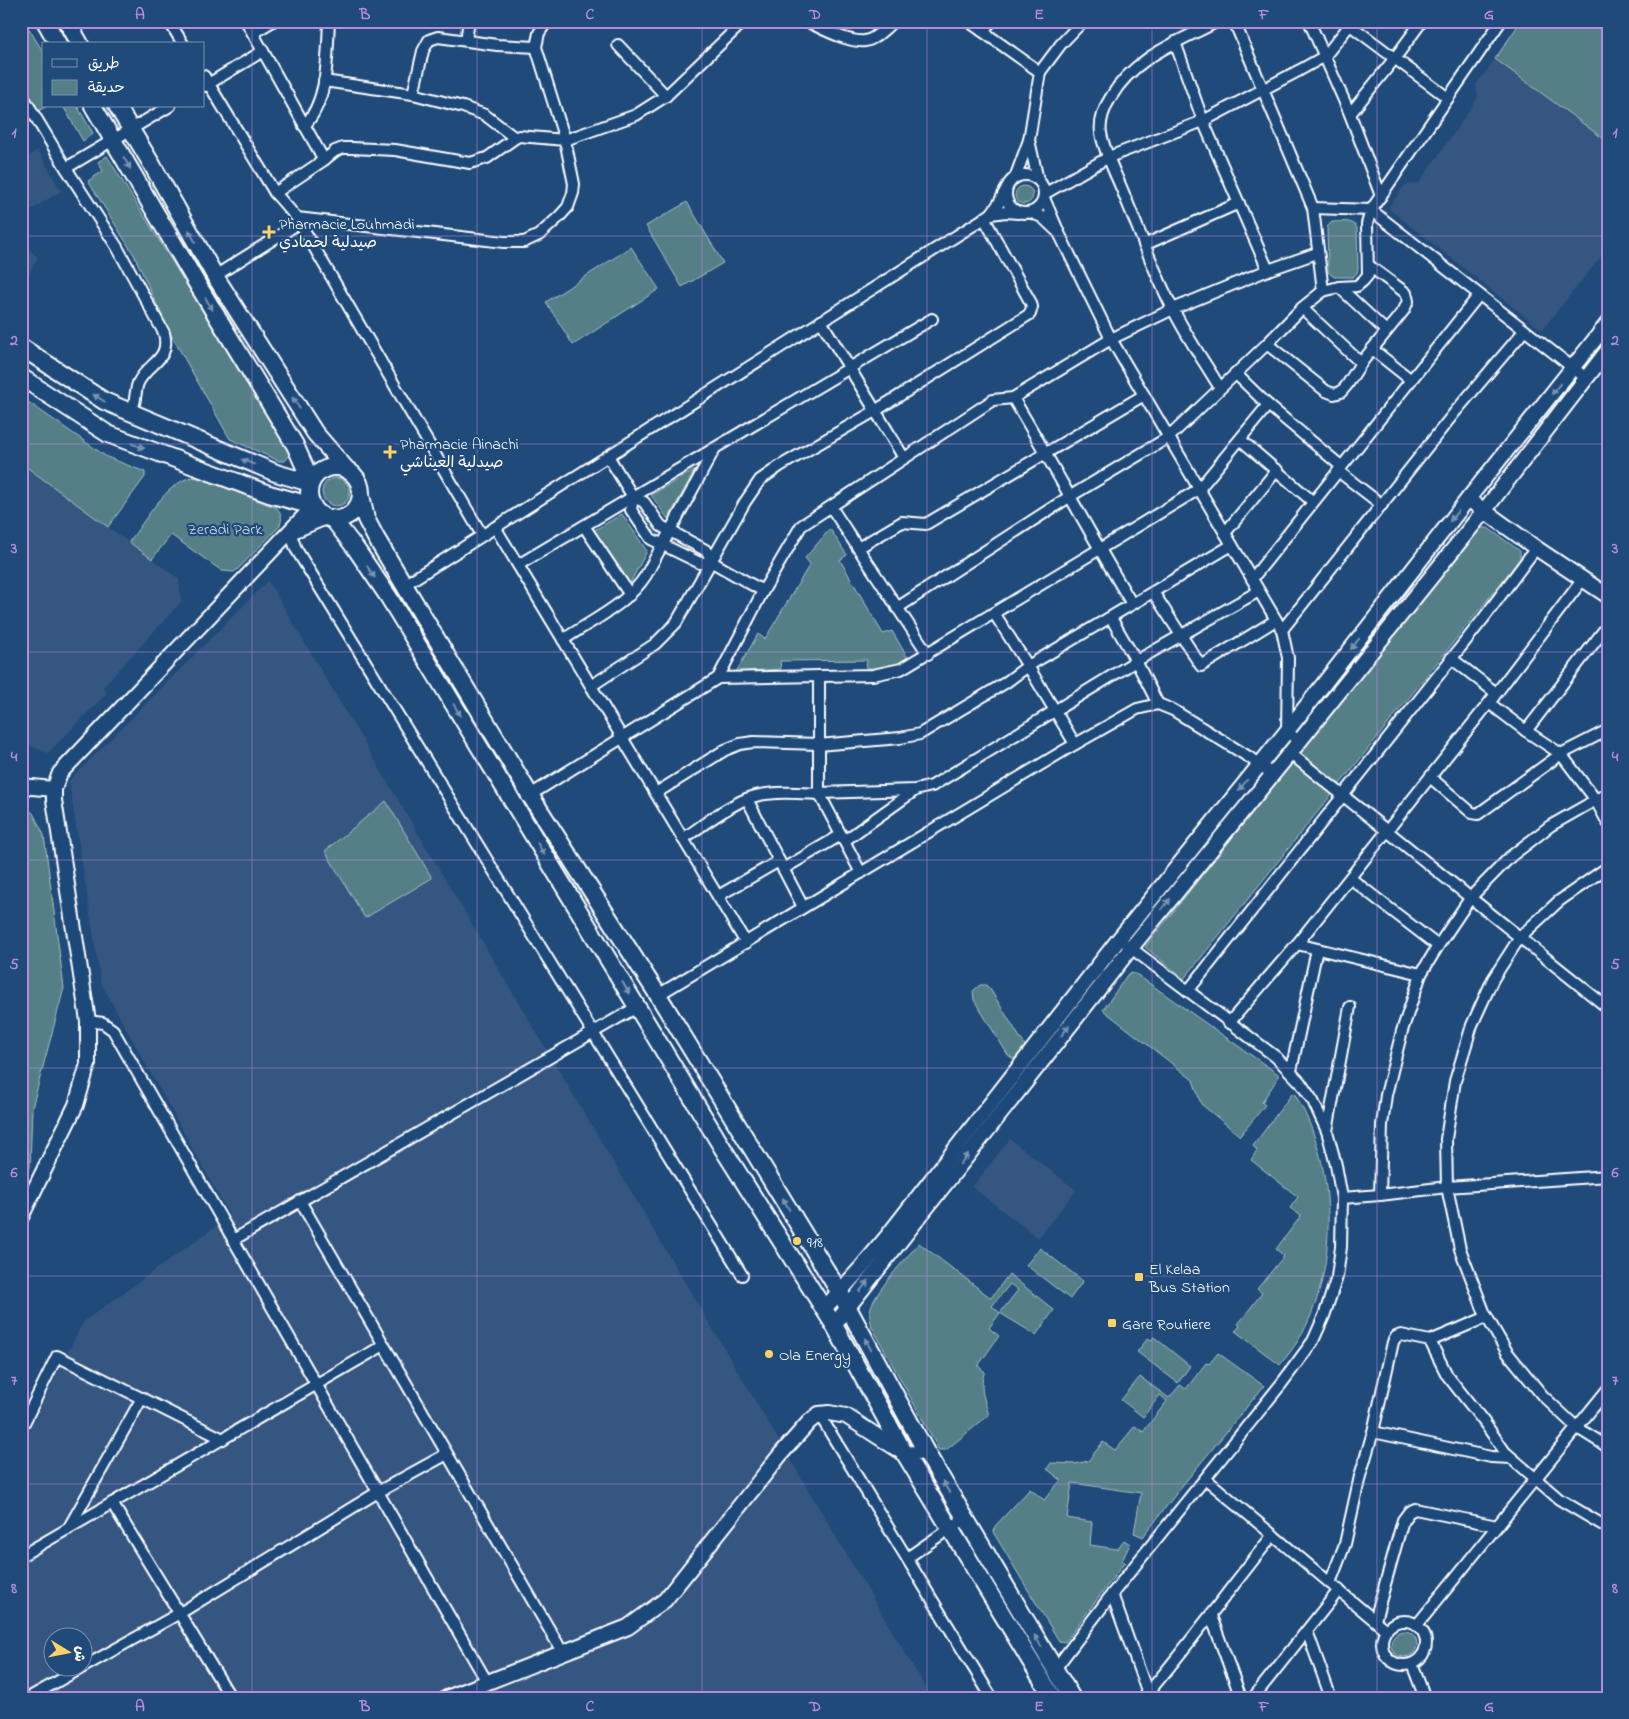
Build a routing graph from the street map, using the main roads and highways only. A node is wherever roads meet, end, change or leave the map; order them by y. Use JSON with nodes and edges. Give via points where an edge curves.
{"nodes":[{"id":1,"x":45,"y":21,"type":"edge"},
{"id":2,"x":67,"y":21,"type":"edge"},
{"id":3,"x":57,"y":42,"type":"edge"},
{"id":4,"x":79,"y":42,"type":"edge"},
{"id":5,"x":98,"y":108,"type":"edge"},
{"id":6,"x":118,"y":108,"type":"edge"},
{"id":7,"x":1608,"y":323,"type":"edge"},
{"id":8,"x":21,"y":347,"type":"edge"},
{"id":9,"x":1608,"y":350,"type":"edge"},
{"id":10,"x":21,"y":378,"type":"edge"},
{"id":11,"x":315,"y":433,"type":"junction"},
{"id":12,"x":206,"y":445,"type":"junction"},
{"id":13,"x":295,"y":445,"type":"junction"},
{"id":14,"x":197,"y":466,"type":"junction"},
{"id":15,"x":347,"y":470,"type":"junction"},
{"id":16,"x":276,"y":473,"type":"junction"},
{"id":17,"x":311,"y":482,"type":"junction"},
{"id":18,"x":269,"y":494,"type":"junction"},
{"id":19,"x":360,"y":495,"type":"junction"},
{"id":20,"x":1468,"y":499,"type":"junction"},
{"id":21,"x":321,"y":512,"type":"junction"},
{"id":22,"x":1484,"y":512,"type":"junction"},
{"id":23,"x":376,"y":538,"type":"junction"},
{"id":24,"x":356,"y":548,"type":"junction"},
{"id":25,"x":1608,"y":596,"type":"edge"},
{"id":26,"x":21,"y":786,"type":"edge"},
{"id":27,"x":54,"y":789,"type":"junction"},
{"id":28,"x":21,"y":1217,"type":"edge"},
{"id":29,"x":844,"y":1300,"type":"junction"},
{"id":30,"x":824,"y":1309,"type":"junction"},
{"id":31,"x":834,"y":1325,"type":"junction"},
{"id":32,"x":926,"y":1452,"type":"junction"},
{"id":33,"x":905,"y":1454,"type":"junction"},
{"id":34,"x":447,"y":1698,"type":"edge"},
{"id":35,"x":1053,"y":1698,"type":"edge"},
{"id":36,"x":1072,"y":1698,"type":"edge"}],
"edges":[{"from":1,"to":3,"type":"main road"},
{"from":2,"to":4,"type":"main road"},
{"from":5,"to":13,"type":"main road","one_way":true,"via":[[199,287]]},
{"from":11,"to":6,"type":"main road","one_way":true,"via":[[215,276]]},
{"from":7,"to":20,"type":"main road","one_way":true},
{"from":12,"to":8,"type":"main road","one_way":true,"via":[[104,401]]},
{"from":9,"to":22,"type":"main road"},
{"from":10,"to":14,"type":"main road","one_way":true,"via":[[108,434]]},
{"from":11,"to":13,"type":"main road"},
{"from":11,"to":15,"type":"main road"},
{"from":12,"to":14,"type":"main road"},
{"from":16,"to":12,"type":"main road","one_way":true},
{"from":13,"to":17,"type":"main road"},
{"from":14,"to":18,"type":"main road"},
{"from":15,"to":17,"type":"main road","via":[[331,467],[316,474]]},
{"from":15,"to":19,"type":"main road","via":[[358,480]]},
{"from":16,"to":17,"type":"main road"},
{"from":16,"to":18,"type":"main road"},
{"from":17,"to":21,"type":"main road","via":[[309,495]]},
{"from":18,"to":21,"type":"main road"},
{"from":19,"to":21,"type":"main road","via":[[348,515],[340,518]]},
{"from":19,"to":23,"type":"main road","via":[[366,519]]},
{"from":20,"to":22,"type":"main road"},
{"from":20,"to":29,"type":"main road","one_way":true,"via":[[1119,939],[880,1246]]},
{"from":21,"to":24,"type":"main road"},
{"from":21,"to":27,"type":"main road","via":[[290,532],[66,765]]},
{"from":22,"to":25,"type":"main road"},
{"from":29,"to":22,"type":"main road","one_way":true},
{"from":23,"to":24,"type":"main road"},
{"from":29,"to":23,"type":"main road","one_way":true,"via":[[658,994],[530,795]]},
{"from":24,"to":30,"type":"main road","one_way":true},
{"from":26,"to":27,"type":"main road"},
{"from":27,"to":28,"type":"main road","via":[[88,1020],[88,1064],[76,1105]]},
{"from":29,"to":30,"type":"main road"},
{"from":29,"to":31,"type":"main road"},
{"from":32,"to":29,"type":"main road","one_way":true},
{"from":30,"to":31,"type":"main road"},
{"from":31,"to":33,"type":"main road"},
{"from":32,"to":33,"type":"main road"},
{"from":36,"to":32,"type":"main road","one_way":true},
{"from":33,"to":34,"type":"main road","via":[[846,1416],[820,1414],[785,1449],[665,1600],[628,1627]]},
{"from":33,"to":35,"type":"main road"}]}
